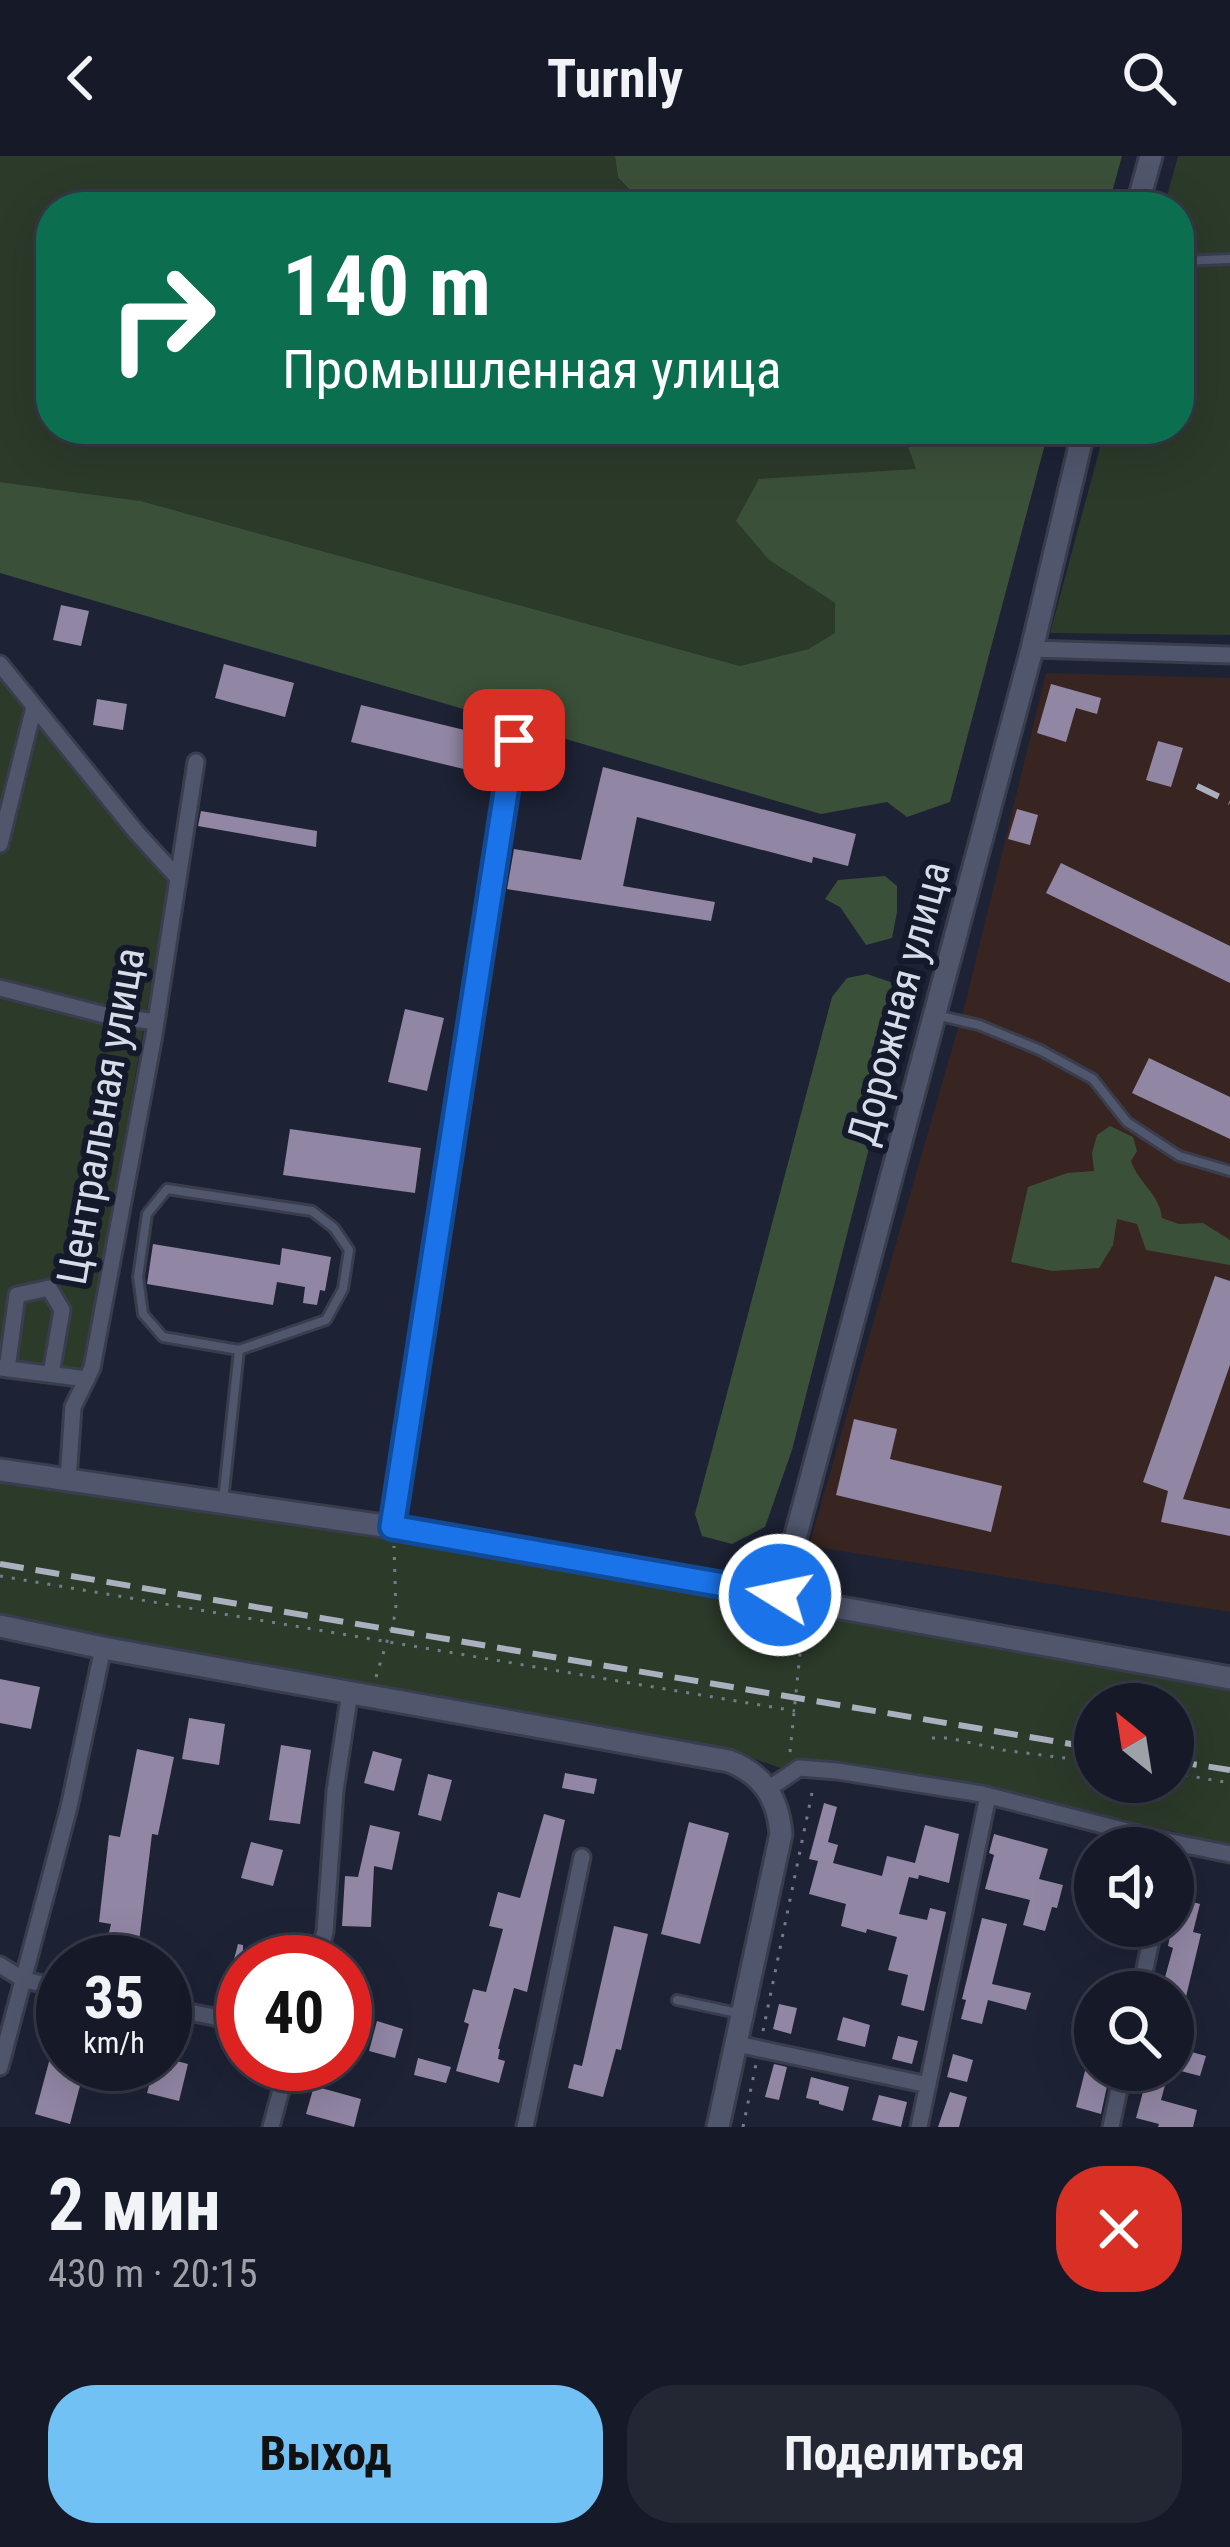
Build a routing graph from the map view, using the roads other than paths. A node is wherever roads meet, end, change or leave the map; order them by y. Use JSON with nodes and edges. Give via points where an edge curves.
{"nodes":[{"id":1,"x":1151,"y":156,"type":"edge"},
{"id":2,"x":1141,"y":192,"type":"edge"},
{"id":3,"x":1230,"y":259,"type":"edge"},
{"id":4,"x":1194,"y":260,"type":"edge"},
{"id":5,"x":1081,"y":444,"type":"edge"},
{"id":6,"x":1033,"y":649,"type":"junction"},
{"id":7,"x":1230,"y":656,"type":"edge"},
{"id":8,"x":0,"y":664,"type":"edge"},
{"id":9,"x":34,"y":707,"type":"junction"},
{"id":10,"x":514,"y":740,"type":"dead end"},
{"id":11,"x":196,"y":762,"type":"dead end"},
{"id":12,"x":0,"y":844,"type":"edge"},
{"id":13,"x":178,"y":878,"type":"junction"},
{"id":14,"x":0,"y":988,"type":"edge"},
{"id":15,"x":935,"y":1015,"type":"junction"},
{"id":16,"x":156,"y":1022,"type":"junction"},
{"id":17,"x":1230,"y":1171,"type":"edge"},
{"id":18,"x":239,"y":1350,"type":"junction"},
{"id":19,"x":3,"y":1368,"type":"edge"},
{"id":20,"x":51,"y":1374,"type":"junction"},
{"id":21,"x":87,"y":1379,"type":"junction"},
{"id":22,"x":0,"y":1470,"type":"edge"},
{"id":23,"x":68,"y":1480,"type":"junction"},
{"id":24,"x":223,"y":1502,"type":"junction"},
{"id":25,"x":393,"y":1527,"type":"junction"},
{"id":26,"x":780,"y":1595,"type":"junction"},
{"id":27,"x":0,"y":1625,"type":"edge"},
{"id":28,"x":103,"y":1648,"type":"junction"},
{"id":29,"x":1230,"y":1678,"type":"edge"},
{"id":30,"x":360,"y":1694,"type":"junction"},
{"id":31,"x":768,"y":1789,"type":"junction"},
{"id":32,"x":988,"y":1796,"type":"junction"},
{"id":33,"x":1104,"y":1827,"type":"edge"},
{"id":34,"x":1194,"y":1848,"type":"edge"},
{"id":35,"x":1230,"y":1854,"type":"edge"},
{"id":36,"x":582,"y":1857,"type":"dead end"},
{"id":37,"x":324,"y":1935,"type":"edge"},
{"id":38,"x":0,"y":1965,"type":"edge"},
{"id":39,"x":24,"y":1980,"type":"junction"},
{"id":40,"x":36,"y":1982,"type":"edge"},
{"id":41,"x":677,"y":2000,"type":"dead end"},
{"id":42,"x":743,"y":2014,"type":"junction"},
{"id":43,"x":748,"y":2046,"type":"junction"},
{"id":44,"x":0,"y":2067,"type":"edge"},
{"id":45,"x":928,"y":2085,"type":"junction"},
{"id":46,"x":281,"y":2091,"type":"edge"},
{"id":47,"x":1119,"y":2091,"type":"edge"},
{"id":48,"x":271,"y":2127,"type":"edge"},
{"id":49,"x":525,"y":2127,"type":"edge"},
{"id":50,"x":718,"y":2127,"type":"edge"},
{"id":51,"x":919,"y":2127,"type":"edge"},
{"id":52,"x":1111,"y":2127,"type":"edge"}],
"edges":[{"from":1,"to":2,"type":"street"},
{"from":3,"to":4,"type":"lane"},
{"from":5,"to":6,"type":"street","name":"Дорожная улица"},
{"from":6,"to":7,"type":"street"},
{"from":6,"to":15,"type":"street","name":"Дорожная улица"},
{"from":8,"to":9,"type":"street"},
{"from":9,"to":12,"type":"street"},
{"from":9,"to":13,"type":"street"},
{"from":10,"to":25,"type":"street"},
{"from":11,"to":13,"type":"street","name":"Центральная улица"},
{"from":13,"to":16,"type":"street","name":"Центральная улица"},
{"from":14,"to":16,"type":"street"},
{"from":15,"to":17,"type":"lane","via":[[1040,1050],[1093,1079],[1127,1122],[1179,1156]]},
{"from":15,"to":26,"type":"street","name":"Дорожная улица"},
{"from":16,"to":21,"type":"street","name":"Центральная улица"},
{"from":18,"to":18,"type":"lane","via":[[163,1336],[143,1315],[138,1277],[147,1214],[167,1189],[313,1211],[349,1250],[344,1289],[326,1320]]},
{"from":18,"to":24,"type":"lane"},
{"from":19,"to":20,"type":"street"},
{"from":19,"to":20,"type":"street","via":[[17,1295],[49,1288],[62,1310]]},
{"from":20,"to":21,"type":"street"},
{"from":21,"to":23,"type":"street","name":"Центральная улица","via":[[73,1407]]},
{"from":22,"to":23,"type":"street"},
{"from":23,"to":24,"type":"street"},
{"from":24,"to":25,"type":"street"},
{"from":25,"to":26,"type":"street"},
{"from":26,"to":29,"type":"street"},
{"from":27,"to":28,"type":"street"},
{"from":28,"to":30,"type":"street"},
{"from":28,"to":39,"type":"street"},
{"from":30,"to":31,"type":"street","via":[[728,1761]]},
{"from":30,"to":37,"type":"street","via":[[335,1791]]},
{"from":31,"to":32,"type":"street","via":[[799,1768]]},
{"from":31,"to":42,"type":"street","via":[[781,1834]]},
{"from":32,"to":33,"type":"street"},
{"from":32,"to":45,"type":"street"},
{"from":34,"to":35,"type":"street"},
{"from":36,"to":49,"type":"street"},
{"from":38,"to":39,"type":"street"},
{"from":39,"to":40,"type":"street"},
{"from":39,"to":44,"type":"street"},
{"from":41,"to":42,"type":"lane"},
{"from":42,"to":43,"type":"street"},
{"from":43,"to":45,"type":"street"},
{"from":43,"to":50,"type":"street"},
{"from":45,"to":51,"type":"street"},
{"from":46,"to":48,"type":"street"},
{"from":47,"to":52,"type":"street"}]}
